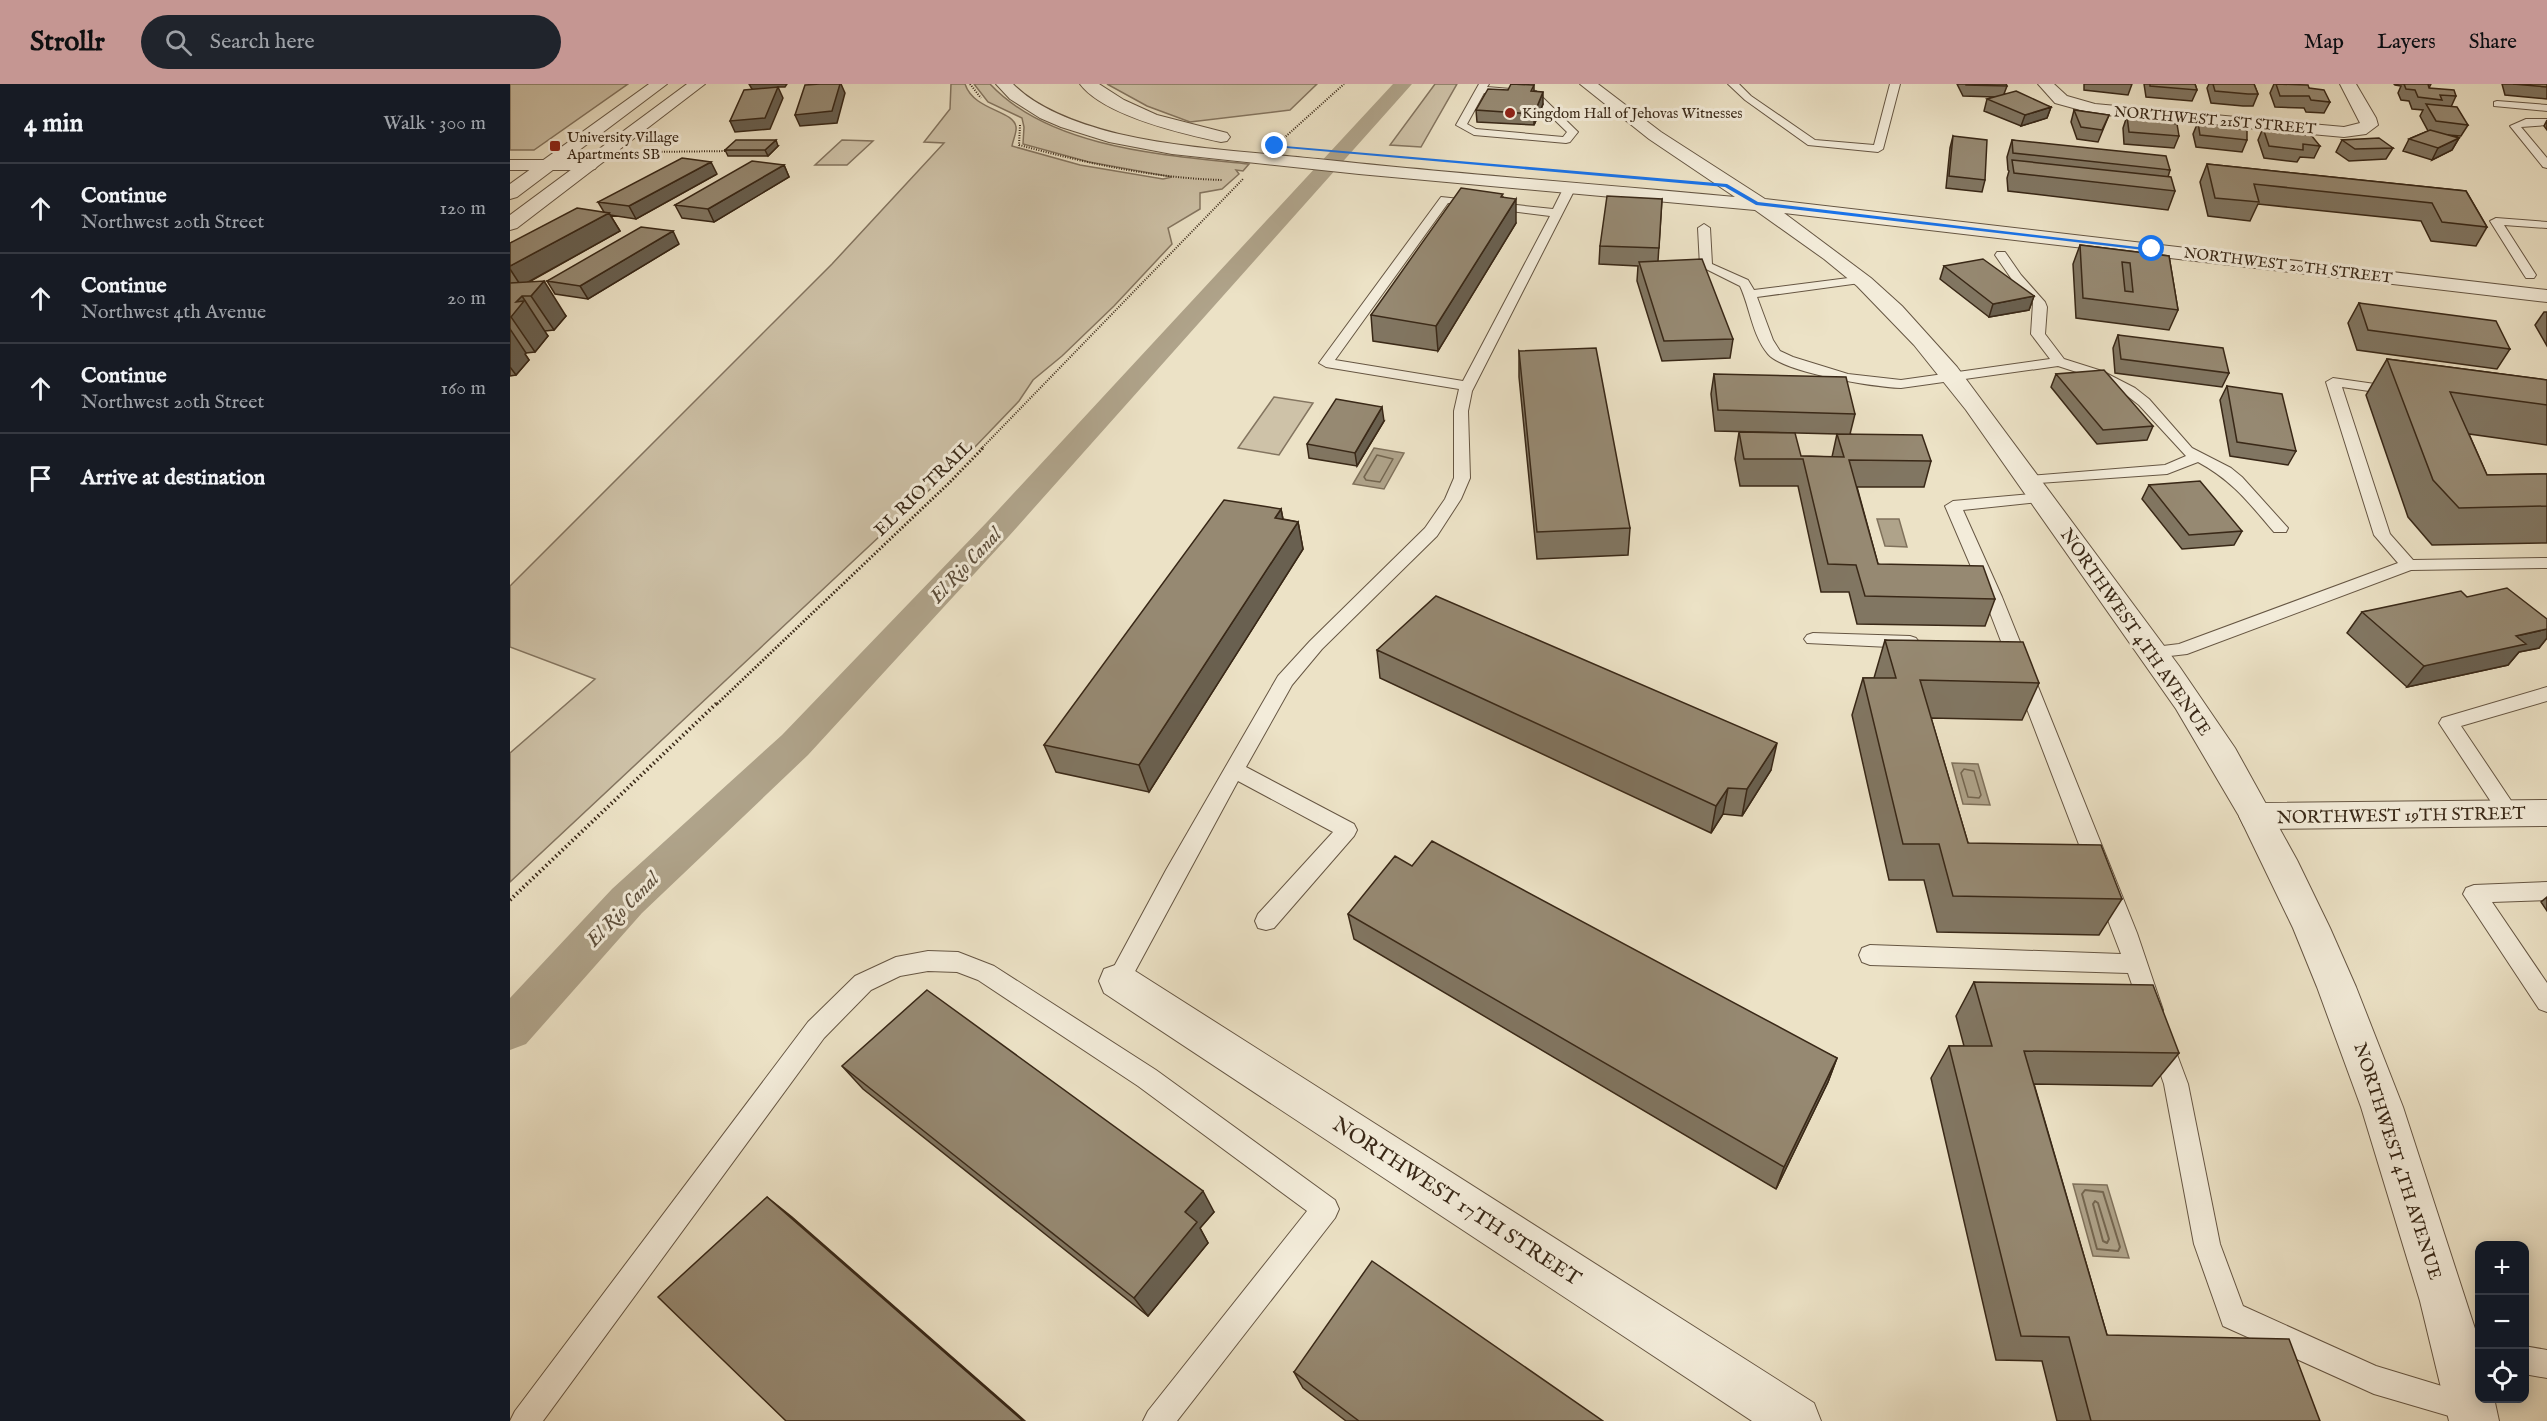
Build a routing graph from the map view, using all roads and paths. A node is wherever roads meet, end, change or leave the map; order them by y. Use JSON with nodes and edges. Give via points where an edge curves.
{"nodes":[{"id":1,"x":659,"y":84,"type":"edge"},
{"id":2,"x":697,"y":84,"type":"edge"},
{"id":3,"x":1004,"y":84,"type":"edge"},
{"id":4,"x":1088,"y":84,"type":"edge"},
{"id":5,"x":1344,"y":84,"type":"edge"},
{"id":6,"x":1587,"y":84,"type":"edge"},
{"id":7,"x":1733,"y":84,"type":"edge"},
{"id":8,"x":1895,"y":84,"type":"edge"},
{"id":9,"x":2046,"y":84,"type":"edge"},
{"id":10,"x":2348,"y":84,"type":"edge"},
{"id":11,"x":1483,"y":87,"type":"edge"},
{"id":12,"x":2497,"y":104,"type":"dead end"},
{"id":13,"x":2547,"y":108,"type":"edge"},
{"id":14,"x":2547,"y":122,"type":"edge"},
{"id":15,"x":1275,"y":146,"type":"junction"},
{"id":16,"x":645,"y":152,"type":"dead end"},
{"id":17,"x":733,"y":152,"type":"edge"},
{"id":18,"x":1262,"y":159,"type":"junction"},
{"id":19,"x":1364,"y":162,"type":"junction"},
{"id":20,"x":510,"y":165,"type":"edge"},
{"id":21,"x":547,"y":165,"type":"junction"},
{"id":22,"x":589,"y":165,"type":"junction"},
{"id":23,"x":2547,"y":165,"type":"edge"},
{"id":24,"x":1420,"y":167,"type":"junction"},
{"id":25,"x":1727,"y":185,"type":"junction"},
{"id":26,"x":1570,"y":187,"type":"junction"},
{"id":27,"x":510,"y":193,"type":"edge"},
{"id":28,"x":1756,"y":204,"type":"junction"},
{"id":29,"x":1556,"y":213,"type":"junction"},
{"id":30,"x":1848,"y":214,"type":"junction"},
{"id":31,"x":510,"y":224,"type":"edge"},
{"id":32,"x":2547,"y":225,"type":"edge"},
{"id":33,"x":1704,"y":228,"type":"dead end"},
{"id":34,"x":1817,"y":246,"type":"junction"},
{"id":35,"x":2001,"y":255,"type":"dead end"},
{"id":36,"x":2294,"y":257,"type":"junction"},
{"id":37,"x":2539,"y":276,"type":"edge"},
{"id":38,"x":1860,"y":279,"type":"junction"},
{"id":39,"x":1749,"y":294,"type":"junction"},
{"id":40,"x":2547,"y":296,"type":"edge"},
{"id":41,"x":2059,"y":362,"type":"junction"},
{"id":42,"x":1953,"y":376,"type":"junction"},
{"id":43,"x":1467,"y":386,"type":"junction"},
{"id":44,"x":2416,"y":394,"type":"edge"},
{"id":45,"x":2198,"y":458,"type":"junction"},
{"id":46,"x":2035,"y":489,"type":"junction"},
{"id":47,"x":2280,"y":528,"type":"dead end"},
{"id":48,"x":2547,"y":563,"type":"edge"},
{"id":49,"x":2409,"y":565,"type":"junction"},
{"id":50,"x":1813,"y":639,"type":"dead end"},
{"id":51,"x":1930,"y":642,"type":"edge"},
{"id":52,"x":1988,"y":643,"type":"edge"},
{"id":53,"x":2012,"y":644,"type":"junction"},
{"id":54,"x":2153,"y":652,"type":"junction"},
{"id":55,"x":2547,"y":694,"type":"edge"},
{"id":56,"x":1234,"y":770,"type":"junction"},
{"id":57,"x":2547,"y":813,"type":"edge"},
{"id":58,"x":2510,"y":814,"type":"junction"},
{"id":59,"x":2256,"y":816,"type":"junction"},
{"id":60,"x":2547,"y":891,"type":"edge"},
{"id":61,"x":510,"y":900,"type":"edge"},
{"id":62,"x":1266,"y":921,"type":"dead end"},
{"id":63,"x":1870,"y":955,"type":"dead end"},
{"id":64,"x":2136,"y":964,"type":"junction"},
{"id":65,"x":1118,"y":981,"type":"joint"},
{"id":66,"x":2547,"y":1002,"type":"edge"},
{"id":67,"x":2468,"y":1348,"type":"edge"},
{"id":68,"x":2529,"y":1361,"type":"edge"},
{"id":69,"x":2547,"y":1364,"type":"edge"},
{"id":70,"x":2472,"y":1414,"type":"edge"},
{"id":71,"x":525,"y":1421,"type":"edge"},
{"id":72,"x":1158,"y":1421,"type":"edge"},
{"id":73,"x":1797,"y":1421,"type":"edge"}],
"edges":[{"from":1,"to":21,"type":"street"},
{"from":2,"to":22,"type":"street"},
{"from":3,"to":18,"type":"street","name":"NORTHWEST 20TH STREET","via":[[1046,114],[1115,138]]},
{"from":4,"to":15,"type":"street","name":"NORTHWEST 20TH STREET","via":[[1120,105],[1161,122],[1212,136]]},
{"from":5,"to":15,"type":"path"},
{"from":6,"to":25,"type":"street","name":"NORTHWEST 4TH AVENUE"},
{"from":7,"to":8,"type":"lane","via":[[1812,143],[1878,149]]},
{"from":9,"to":10,"type":"street","name":"NORTHWEST 21ST STREET","via":[[2061,101],[2095,109],[2344,132],[2369,125]]},
{"from":11,"to":11,"type":"lane","via":[[1461,125],[1474,132],[1566,140],[1573,132],[1533,93]]},
{"from":12,"to":13,"type":"lane"},
{"from":14,"to":23,"type":"lane","via":[[2515,126]]},
{"from":15,"to":19,"type":"street","name":"NORTHWEST 20TH STREET","via":[[1318,150]]},
{"from":16,"to":17,"type":"path"},
{"from":18,"to":19,"type":"street","name":"NORTHWEST 20TH STREET","via":[[1301,164]]},
{"from":18,"to":61,"type":"path","name":"EL RIO TRAIL","via":[[948,484]]},
{"from":19,"to":24,"type":"street","name":"NORTHWEST 20TH STREET"},
{"from":20,"to":21,"type":"street"},
{"from":21,"to":22,"type":"street"},
{"from":21,"to":27,"type":"street"},
{"from":22,"to":31,"type":"street"},
{"from":24,"to":25,"type":"street","name":"NORTHWEST 20TH STREET"},
{"from":24,"to":26,"type":"street","name":"NORTHWEST 20TH STREET"},
{"from":25,"to":28,"type":"street","name":"NORTHWEST 4TH AVENUE"},
{"from":25,"to":36,"type":"street","name":"NORTHWEST 20TH STREET"},
{"from":26,"to":28,"type":"street","name":"NORTHWEST 20TH STREET"},
{"from":26,"to":29,"type":"lane"},
{"from":28,"to":30,"type":"street","name":"NORTHWEST 20TH STREET"},
{"from":28,"to":34,"type":"street","name":"NORTHWEST 4TH AVENUE"},
{"from":29,"to":43,"type":"lane"},
{"from":29,"to":43,"type":"lane","via":[[1444,199],[1326,363]]},
{"from":30,"to":34,"type":"street","via":[[1823,222]]},
{"from":30,"to":36,"type":"street","name":"NORTHWEST 20TH STREET"},
{"from":32,"to":37,"type":"lane","via":[[2496,220]]},
{"from":33,"to":39,"type":"lane","via":[[1706,266],[1744,284]]},
{"from":34,"to":38,"type":"street","name":"NORTHWEST 4TH AVENUE"},
{"from":35,"to":41,"type":"lane","via":[[2039,302],[2038,334]]},
{"from":36,"to":37,"type":"street","name":"NORTHWEST 20TH STREET"},
{"from":36,"to":40,"type":"street","name":"NORTHWEST 20TH STREET"},
{"from":38,"to":39,"type":"lane"},
{"from":38,"to":42,"type":"street","name":"NORTHWEST 4TH AVENUE"},
{"from":39,"to":42,"type":"lane","via":[[1772,351],[1784,358],[1864,382],[1901,384]]},
{"from":41,"to":42,"type":"lane"},
{"from":41,"to":45,"type":"lane","via":[[2097,374],[2130,391],[2174,439]]},
{"from":42,"to":46,"type":"street","name":"NORTHWEST 4TH AVENUE"},
{"from":43,"to":56,"type":"lane","via":[[1461,411],[1462,478],[1453,499],[1431,532],[1316,645],[1285,681]]},
{"from":44,"to":49,"type":"lane","via":[[2333,382],[2382,535]]},
{"from":45,"to":46,"type":"lane","via":[[2167,469]]},
{"from":45,"to":47,"type":"lane","via":[[2237,480]]},
{"from":46,"to":53,"type":"lane","via":[[1953,506]]},
{"from":46,"to":54,"type":"street","name":"NORTHWEST 4TH AVENUE"},
{"from":48,"to":49,"type":"lane"},
{"from":49,"to":54,"type":"lane","via":[[2181,650]]},
{"from":50,"to":51,"type":"lane"},
{"from":52,"to":53,"type":"lane"},
{"from":53,"to":64,"type":"lane"},
{"from":54,"to":59,"type":"street","name":"NORTHWEST 4TH AVENUE","via":[[2222,755]]},
{"from":55,"to":58,"type":"lane","via":[[2449,723]]},
{"from":56,"to":62,"type":"lane","via":[[1347,830]]},
{"from":56,"to":65,"type":"lane"},
{"from":57,"to":58,"type":"street","name":"NORTHWEST 19TH STREET"},
{"from":58,"to":59,"type":"street","name":"NORTHWEST 19TH STREET"},
{"from":59,"to":67,"type":"street","name":"NORTHWEST 4TH AVENUE","via":[[2321,949],[2369,1064]]},
{"from":60,"to":66,"type":"lane","via":[[2474,894]]},
{"from":63,"to":64,"type":"lane"},
{"from":64,"to":70,"type":"lane","via":[[2176,1084],[2207,1244],[2233,1316],[2374,1380]]},
{"from":65,"to":73,"type":"street","name":"NORTHWEST 17TH STREET"},
{"from":67,"to":70,"type":"street","name":"NORTHWEST 4TH AVENUE"},
{"from":68,"to":69,"type":"lane"},
{"from":71,"to":72,"type":"lane","via":[[816,1030],[863,983],[896,967],[928,961],[958,962],[986,972],[1147,1078],[1326,1209]]}]}
